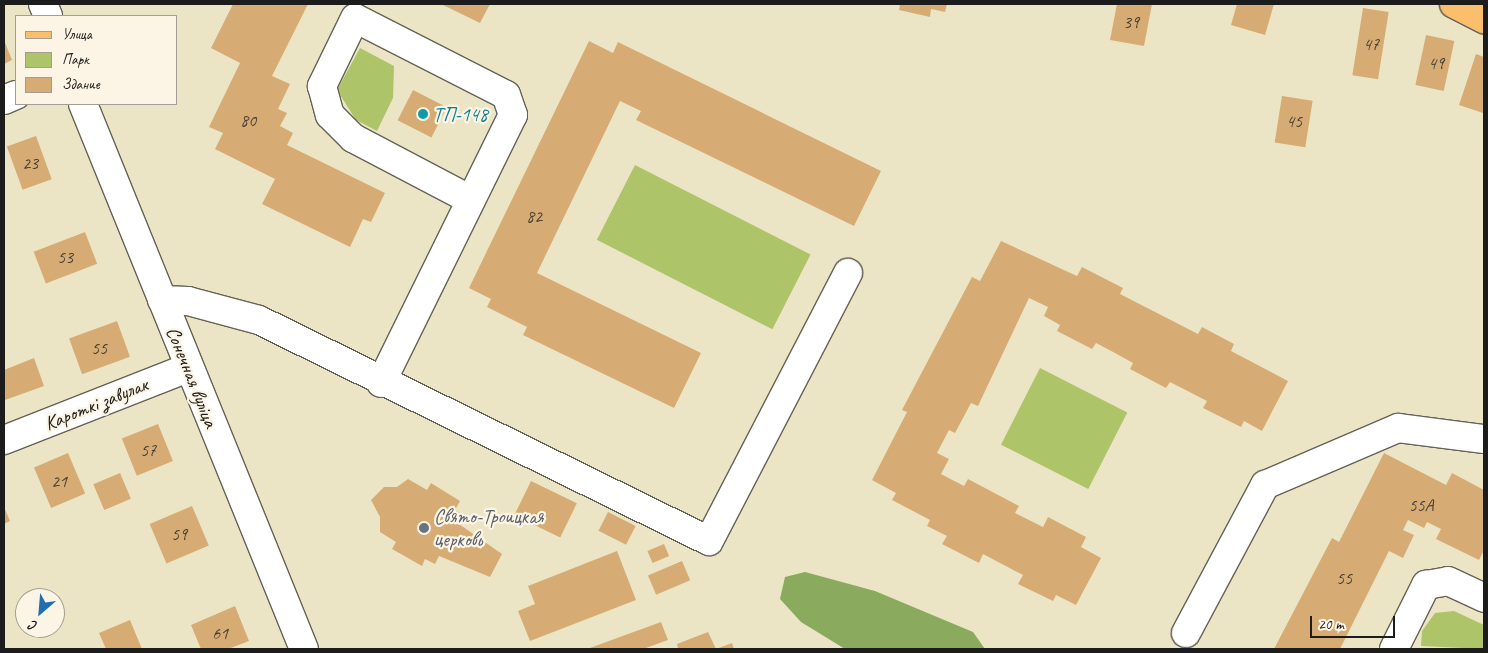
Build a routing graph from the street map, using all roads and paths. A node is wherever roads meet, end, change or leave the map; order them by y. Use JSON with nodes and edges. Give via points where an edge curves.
{"nodes":[{"id":1,"x":1454,"y":4,"type":"edge"},
{"id":2,"x":1484,"y":19,"type":"edge"},
{"id":3,"x":83,"y":105,"type":"edge"},
{"id":4,"x":471,"y":200,"type":"junction"},
{"id":5,"x":848,"y":273,"type":"dead end"},
{"id":6,"x":162,"y":300,"type":"junction"},
{"id":7,"x":188,"y":368,"type":"junction"},
{"id":8,"x":381,"y":383,"type":"junction"},
{"id":9,"x":1484,"y":439,"type":"edge"},
{"id":10,"x":4,"y":440,"type":"edge"},
{"id":11,"x":1484,"y":598,"type":"edge"},
{"id":12,"x":1186,"y":633,"type":"dead end"},
{"id":13,"x":304,"y":649,"type":"edge"},
{"id":14,"x":1394,"y":649,"type":"edge"}],
"edges":[{"from":1,"to":2,"type":"main road"},
{"from":3,"to":6,"type":"street","name":"Сонечная вуліца"},
{"from":4,"to":4,"type":"street","via":[[513,115],[506,95],[355,18],[322,86],[330,115],[353,138]]},
{"from":4,"to":8,"type":"street"},
{"from":5,"to":8,"type":"street","via":[[709,541]]},
{"from":6,"to":7,"type":"street","name":"Сонечная вуліца"},
{"from":6,"to":8,"type":"street","via":[[188,301],[259,320]]},
{"from":7,"to":10,"type":"street","name":"Кароткі завулак"},
{"from":7,"to":13,"type":"street","name":"Сонечная вуліца"},
{"from":9,"to":12,"type":"street","via":[[1398,428],[1265,485]]},
{"from":11,"to":14,"type":"street","via":[[1448,580],[1426,585]]}]}
